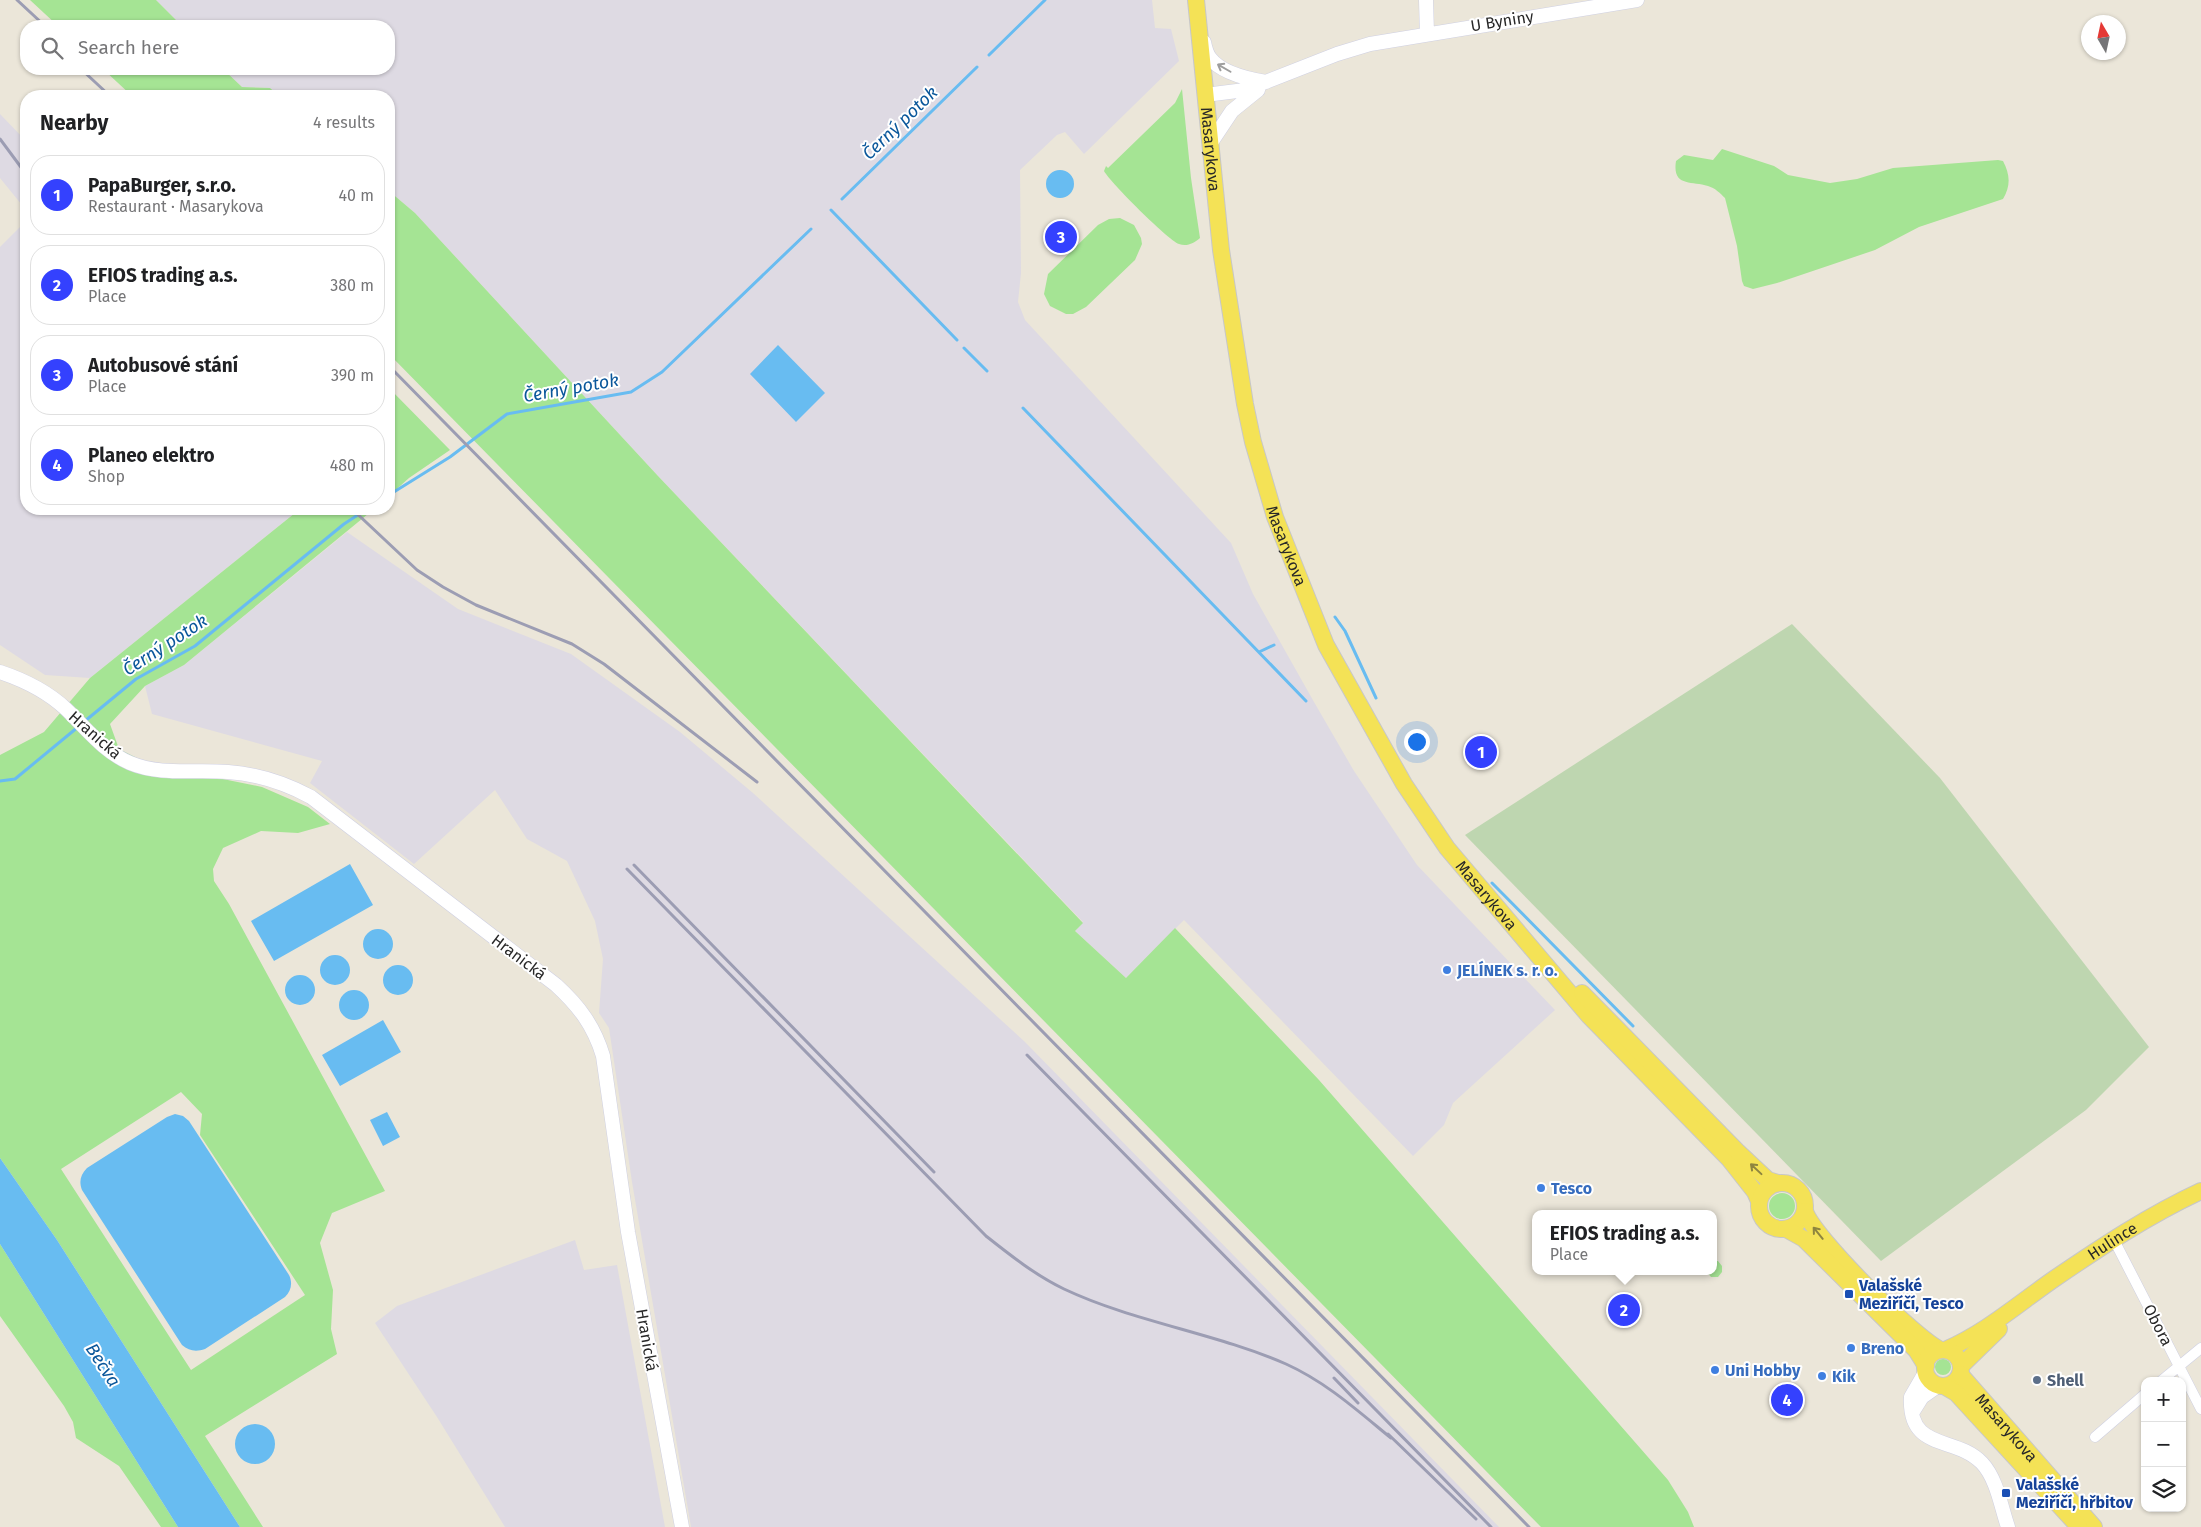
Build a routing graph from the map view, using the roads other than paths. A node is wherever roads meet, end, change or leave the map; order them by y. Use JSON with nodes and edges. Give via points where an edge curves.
{"nodes":[{"id":1,"x":1196,"y":0,"type":"edge"},
{"id":2,"x":1426,"y":0,"type":"edge"},
{"id":3,"x":1637,"y":0,"type":"edge"},
{"id":4,"x":1199,"y":31,"type":"junction"},
{"id":5,"x":1427,"y":33,"type":"junction"},
{"id":6,"x":1269,"y":82,"type":"junction"},
{"id":7,"x":1205,"y":95,"type":"junction"},
{"id":8,"x":1210,"y":144,"type":"junction"},
{"id":9,"x":0,"y":672,"type":"edge"},
{"id":10,"x":1523,"y":936,"type":"junction"},
{"id":11,"x":1778,"y":1183,"type":"junction"},
{"id":12,"x":2201,"y":1191,"type":"edge"},
{"id":13,"x":1759,"y":1201,"type":"junction"},
{"id":14,"x":1804,"y":1211,"type":"junction"},
{"id":15,"x":1786,"y":1229,"type":"junction"},
{"id":16,"x":2114,"y":1240,"type":"junction"},
{"id":17,"x":2028,"y":1299,"type":"junction"},
{"id":18,"x":2201,"y":1348,"type":"edge"},
{"id":19,"x":1943,"y":1350,"type":"junction"},
{"id":20,"x":2178,"y":1366,"type":"junction"},
{"id":21,"x":1926,"y":1369,"type":"junction"},
{"id":22,"x":1961,"y":1370,"type":"junction"},
{"id":23,"x":2166,"y":1377,"type":"edge"},
{"id":24,"x":1942,"y":1386,"type":"junction"},
{"id":25,"x":2141,"y":1397,"type":"edge"},
{"id":26,"x":2201,"y":1409,"type":"edge"},
{"id":27,"x":1912,"y":1413,"type":"junction"},
{"id":28,"x":2095,"y":1437,"type":"dead end"},
{"id":29,"x":682,"y":1527,"type":"edge"},
{"id":30,"x":2008,"y":1527,"type":"edge"},
{"id":31,"x":2079,"y":1527,"type":"edge"},
{"id":32,"x":2094,"y":1527,"type":"edge"}],
"edges":[{"from":1,"to":4,"type":"main road","name":"Masarykova"},
{"from":2,"to":5,"type":"street"},
{"from":3,"to":5,"type":"street","name":"U Byniny"},
{"from":6,"to":4,"type":"street","one_way":true,"via":[[1246,78],[1219,65],[1210,58]]},
{"from":4,"to":7,"type":"main road","name":"Masarykova"},
{"from":5,"to":6,"type":"street","name":"U Byniny","via":[[1337,54]]},
{"from":6,"to":7,"type":"street","via":[[1245,90]]},
{"from":6,"to":8,"type":"street","via":[[1232,111]]},
{"from":7,"to":8,"type":"main road","name":"Masarykova"},
{"from":8,"to":10,"type":"main road","name":"Masarykova","via":[[1221,250],[1245,404],[1263,480],[1288,554],[1326,645],[1404,784],[1447,848]]},
{"from":9,"to":29,"type":"street","name":"Hranická","via":[[44,692],[120,758],[149,769],[246,774],[279,782],[306,794],[556,985],[580,1008],[593,1028],[603,1056],[628,1232]]},
{"from":11,"to":10,"type":"main road","name":"Masarykova","one_way":true,"via":[[1768,1180],[1737,1151]]},
{"from":10,"to":13,"type":"main road","name":"Masarykova","via":[[1589,1016],[1728,1159]]},
{"from":11,"to":13,"type":"main road","via":[[1766,1189]]},
{"from":11,"to":14,"type":"main road","name":"Masarykova","via":[[1792,1185],[1799,1190],[1805,1202]]},
{"from":12,"to":16,"type":"main road","name":"Hulince"},
{"from":13,"to":15,"type":"main road","name":"Masarykova","via":[[1760,1214],[1765,1222]]},
{"from":14,"to":15,"type":"main road","via":[[1798,1223]]},
{"from":19,"to":14,"type":"main road","name":"Masarykova","one_way":true,"via":[[1930,1345],[1910,1328],[1830,1248],[1807,1220]]},
{"from":15,"to":21,"type":"main road","name":"Masarykova","via":[[1804,1239],[1916,1350]]},
{"from":16,"to":17,"type":"main road","name":"Hulince"},
{"from":16,"to":20,"type":"street","name":"Obora"},
{"from":17,"to":19,"type":"main road","name":"Hulince","via":[[1967,1341]]},
{"from":17,"to":22,"type":"main road","name":"Hulince"},
{"from":18,"to":20,"type":"street"},
{"from":19,"to":21,"type":"main road","via":[[1932,1354]]},
{"from":19,"to":22,"type":"main road","via":[[1956,1355]]},
{"from":20,"to":23,"type":"street"},
{"from":20,"to":26,"type":"street","name":"Obora"},
{"from":21,"to":24,"type":"main road","via":[[1930,1380]]},
{"from":21,"to":27,"type":"street","via":[[1912,1392]]},
{"from":22,"to":24,"type":"main road","via":[[1954,1382]]},
{"from":22,"to":32,"type":"main road","name":"Masarykova"},
{"from":24,"to":27,"type":"street","via":[[1922,1397]]},
{"from":24,"to":31,"type":"main road","name":"Masarykova","via":[[1956,1393]]},
{"from":25,"to":28,"type":"street"},
{"from":27,"to":30,"type":"street","via":[[1916,1426],[1924,1435],[1966,1452],[1983,1465]]}]}
